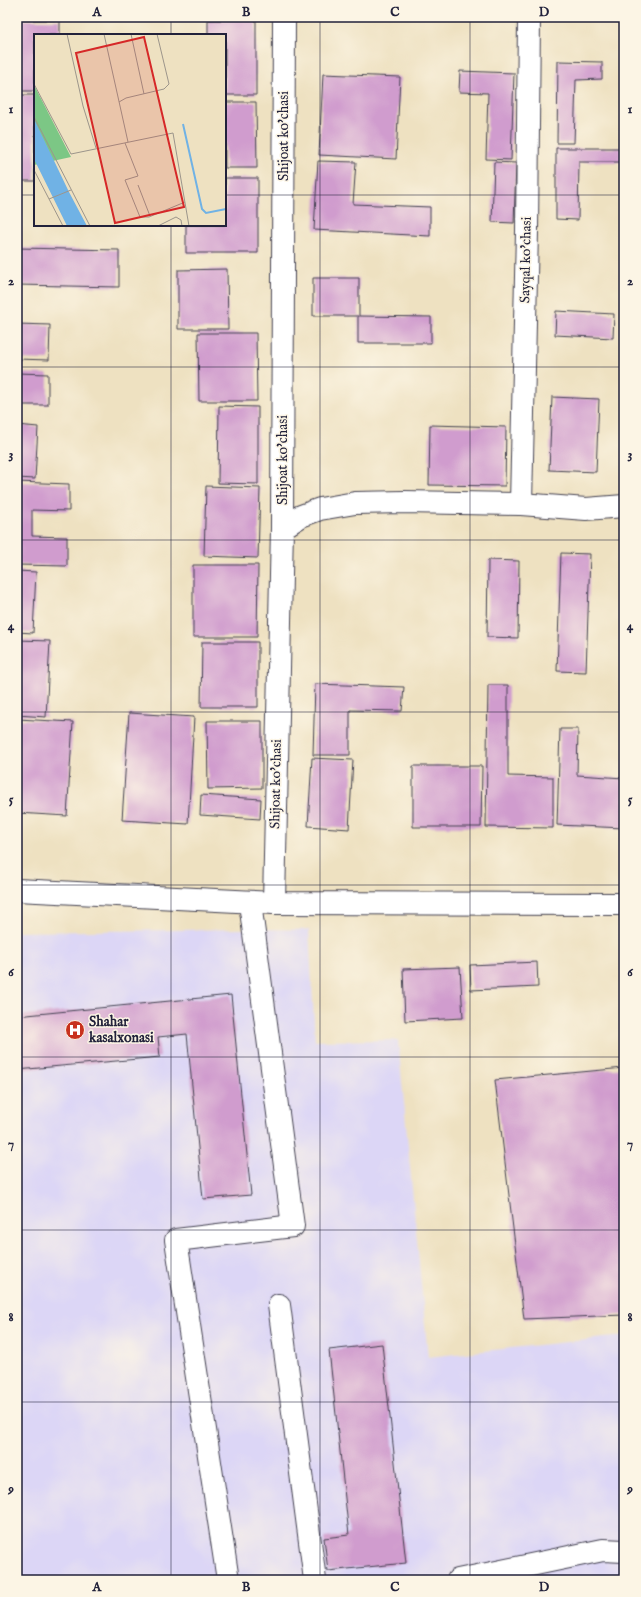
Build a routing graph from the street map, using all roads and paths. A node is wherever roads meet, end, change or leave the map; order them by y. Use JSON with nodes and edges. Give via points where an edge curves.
{"nodes":[{"id":1,"x":284,"y":17,"type":"edge"},
{"id":2,"x":529,"y":17,"type":"edge"},
{"id":3,"x":521,"y":504,"type":"junction"},
{"id":4,"x":624,"y":506,"type":"edge"},
{"id":5,"x":282,"y":528,"type":"junction"},
{"id":6,"x":17,"y":890,"type":"edge"},
{"id":7,"x":250,"y":903,"type":"junction"},
{"id":8,"x":274,"y":903,"type":"junction"},
{"id":9,"x":624,"y":904,"type":"edge"},
{"id":10,"x":279,"y":1305,"type":"dead end"},
{"id":11,"x":624,"y":1551,"type":"edge"},
{"id":12,"x":228,"y":1580,"type":"edge"},
{"id":13,"x":315,"y":1580,"type":"edge"},
{"id":14,"x":458,"y":1580,"type":"edge"}],
"edges":[{"from":1,"to":5,"type":"street","name":"Shijoat ko'chasi"},
{"from":2,"to":3,"type":"street","name":"Sayqal ko'chasi"},
{"from":3,"to":4,"type":"street","via":[[586,509]]},
{"from":3,"to":5,"type":"street","via":[[355,503],[320,509],[301,516]]},
{"from":5,"to":8,"type":"street","name":"Shijoat ko'chasi"},
{"from":6,"to":7,"type":"street"},
{"from":7,"to":8,"type":"street"},
{"from":7,"to":12,"type":"street","via":[[293,1226],[176,1240]]},
{"from":8,"to":9,"type":"street"},
{"from":10,"to":13,"type":"street"},
{"from":11,"to":14,"type":"street","via":[[603,1550]]}]}
